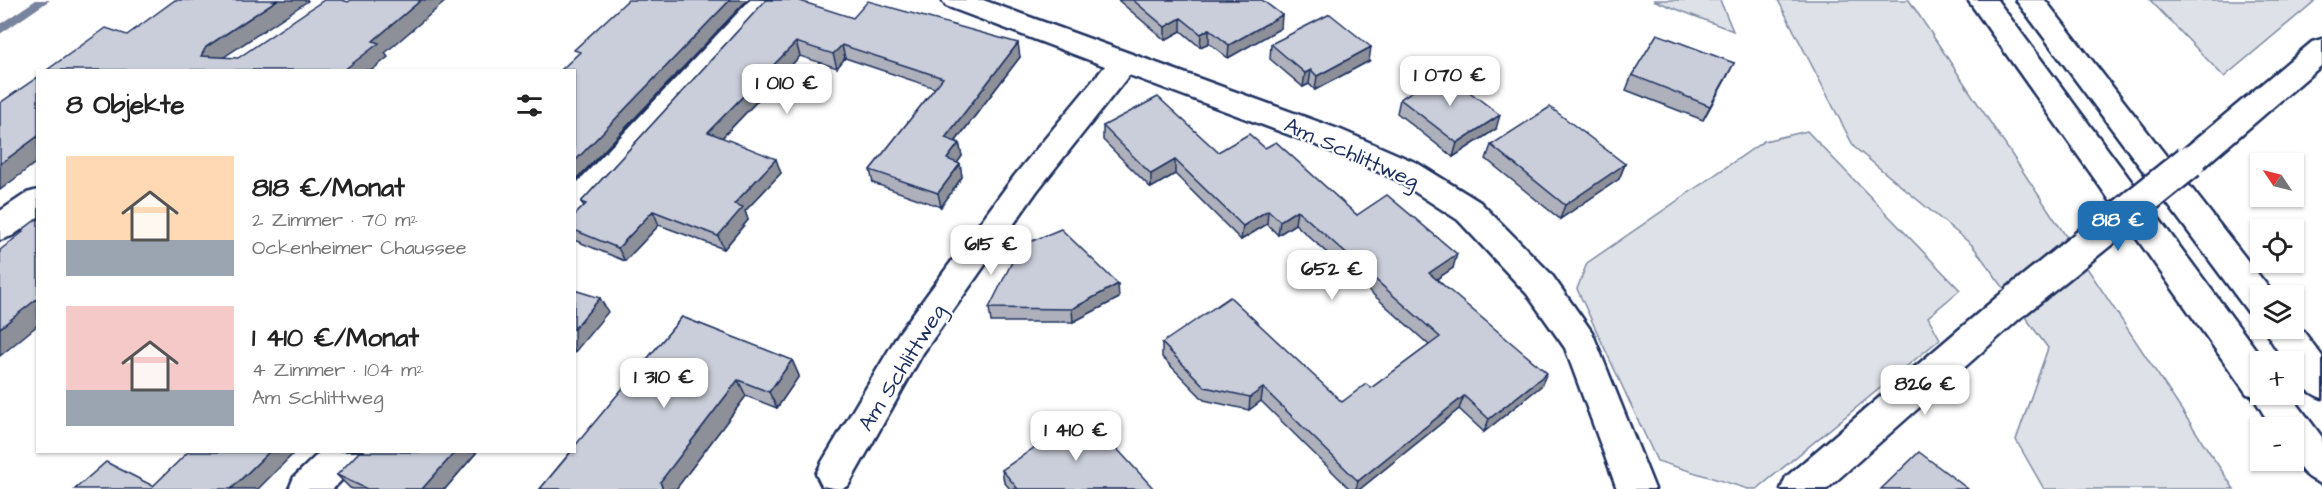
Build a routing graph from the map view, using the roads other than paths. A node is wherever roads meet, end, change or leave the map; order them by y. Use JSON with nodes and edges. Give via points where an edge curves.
{"nodes":[{"id":1,"x":766,"y":0,"type":"edge"},
{"id":2,"x":956,"y":0,"type":"edge"},
{"id":3,"x":1982,"y":0,"type":"edge"},
{"id":4,"x":2030,"y":0,"type":"edge"},
{"id":5,"x":2322,"y":49,"type":"edge"},
{"id":6,"x":1123,"y":63,"type":"junction"},
{"id":7,"x":36,"y":203,"type":"edge"},
{"id":8,"x":576,"y":205,"type":"edge"},
{"id":9,"x":0,"y":227,"type":"edge"},
{"id":10,"x":2250,"y":289,"type":"edge"},
{"id":11,"x":2288,"y":339,"type":"edge"},
{"id":12,"x":2250,"y":368,"type":"edge"},
{"id":13,"x":2322,"y":383,"type":"edge"},
{"id":14,"x":2304,"y":443,"type":"edge"},
{"id":15,"x":343,"y":453,"type":"edge"},
{"id":16,"x":2322,"y":467,"type":"edge"},
{"id":17,"x":835,"y":474,"type":"dead end"},
{"id":18,"x":308,"y":489,"type":"edge"},
{"id":19,"x":1636,"y":489,"type":"edge"},
{"id":20,"x":1800,"y":489,"type":"edge"}],
"edges":[{"from":1,"to":8,"type":"street"},
{"from":2,"to":6,"type":"street","name":"Am Schlittweg"},
{"from":3,"to":12,"type":"street"},
{"from":4,"to":10,"type":"street"},
{"from":5,"to":20,"type":"street","bridge":true,"via":[[2015,302]]},
{"from":6,"to":17,"type":"street","name":"Am Schlittweg","via":[[1026,183],[911,343]]},
{"from":6,"to":19,"type":"street","name":"Am Schlittweg","via":[[1330,138],[1406,171],[1469,211],[1539,284],[1580,342]]},
{"from":7,"to":9,"type":"street"},
{"from":11,"to":13,"type":"street"},
{"from":14,"to":16,"type":"street"},
{"from":15,"to":18,"type":"street"}]}
